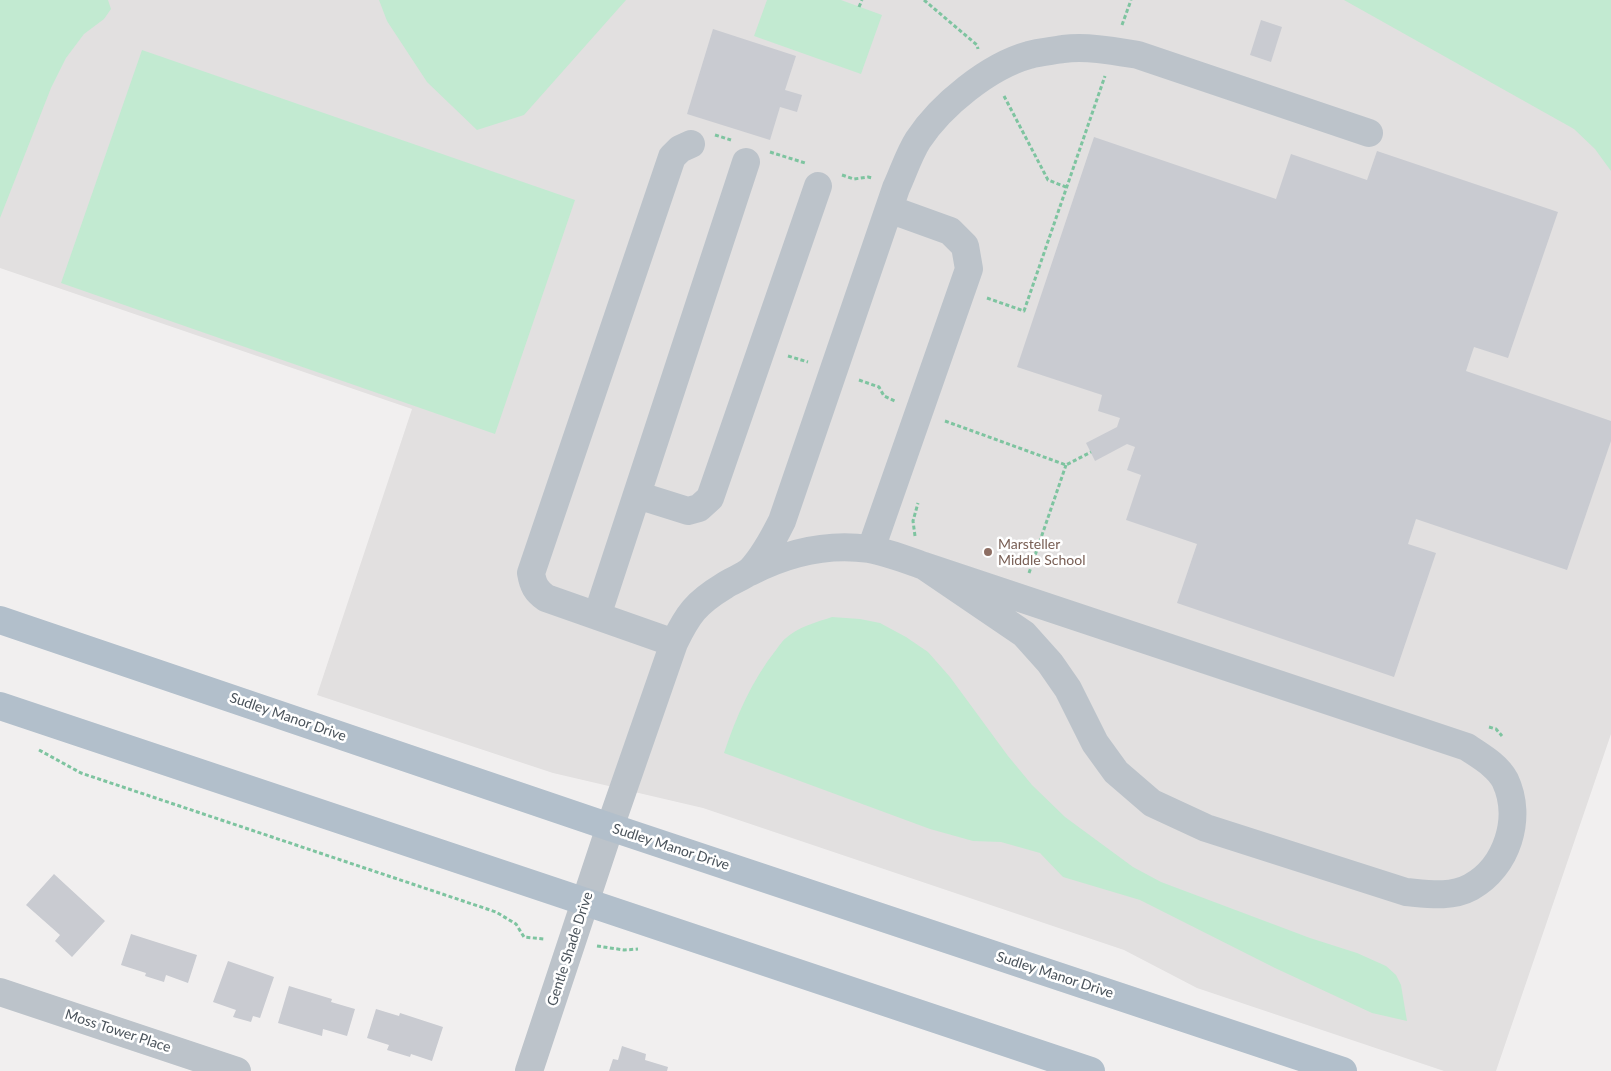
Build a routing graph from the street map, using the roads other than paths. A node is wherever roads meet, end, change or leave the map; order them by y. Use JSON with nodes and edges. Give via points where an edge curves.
{"nodes":[{"id":1,"x":1369,"y":133,"type":"dead end"},
{"id":2,"x":691,"y":144,"type":"dead end"},
{"id":3,"x":746,"y":162,"type":"dead end"},
{"id":4,"x":818,"y":186,"type":"dead end"},
{"id":5,"x":889,"y":209,"type":"junction"},
{"id":6,"x":637,"y":495,"type":"junction"},
{"id":7,"x":871,"y":549,"type":"junction"},
{"id":8,"x":924,"y":566,"type":"junction"},
{"id":9,"x":750,"y":572,"type":"junction"},
{"id":10,"x":597,"y":616,"type":"junction"},
{"id":11,"x":0,"y":620,"type":"edge"},
{"id":12,"x":674,"y":643,"type":"junction"},
{"id":13,"x":0,"y":706,"type":"edge"},
{"id":14,"x":610,"y":827,"type":"junction"},
{"id":15,"x":585,"y":902,"type":"junction"},
{"id":16,"x":0,"y":992,"type":"edge"},
{"id":17,"x":237,"y":1071,"type":"edge"},
{"id":18,"x":529,"y":1071,"type":"edge"},
{"id":19,"x":1091,"y":1071,"type":"edge"},
{"id":20,"x":1343,"y":1071,"type":"edge"}],
"edges":[{"from":1,"to":5,"type":"street","via":[[1138,55],[1102,49],[1064,49],[1028,56],[994,71],[963,92],[936,117],[918,141]]},
{"from":2,"to":10,"type":"street","via":[[680,148],[672,157],[532,573],[536,591],[546,598]]},
{"from":3,"to":6,"type":"street"},
{"from":4,"to":6,"type":"street","via":[[710,498],[699,508],[688,511]]},
{"from":5,"to":7,"type":"street","via":[[950,231],[965,246],[969,268]]},
{"from":5,"to":9,"type":"street","via":[[782,521],[770,545]]},
{"from":6,"to":10,"type":"street"},
{"from":7,"to":8,"type":"street","name":"Gentle Shade Drive"},
{"from":7,"to":9,"type":"street","name":"Gentle Shade Drive","via":[[819,548],[770,562]]},
{"from":8,"to":8,"type":"street","name":"Gentle Shade Drive","via":[[1024,634],[1068,689],[1095,742],[1116,772],[1152,803],[1206,828],[1406,892],[1436,895],[1470,888],[1501,860],[1512,822],[1512,804],[1504,779],[1488,761],[1468,747]]},
{"from":9,"to":12,"type":"street","name":"Gentle Shade Drive","via":[[695,607]]},
{"from":10,"to":12,"type":"street"},
{"from":11,"to":14,"type":"main road","name":"Sudley Manor Drive"},
{"from":12,"to":14,"type":"street","name":"Gentle Shade Drive"},
{"from":13,"to":15,"type":"main road"},
{"from":14,"to":15,"type":"street","name":"Gentle Shade Drive"},
{"from":14,"to":20,"type":"main road","name":"Sudley Manor Drive"},
{"from":15,"to":18,"type":"street","name":"Gentle Shade Drive"},
{"from":15,"to":19,"type":"main road"},
{"from":16,"to":17,"type":"street","name":"Moss Tower Place"}]}
